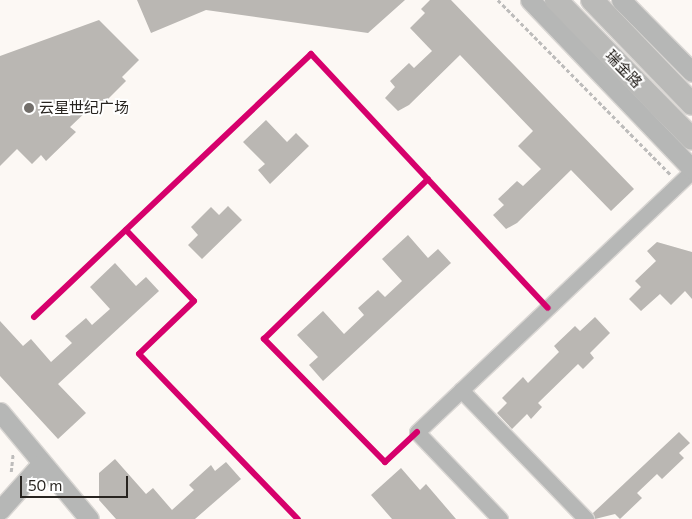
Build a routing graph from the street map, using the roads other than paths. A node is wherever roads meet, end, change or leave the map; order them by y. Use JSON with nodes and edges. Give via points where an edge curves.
{"nodes":[{"id":1,"x":530,"y":0,"type":"edge"},
{"id":2,"x":556,"y":0,"type":"edge"},
{"id":3,"x":592,"y":0,"type":"edge"},
{"id":4,"x":621,"y":0,"type":"edge"},
{"id":5,"x":692,"y":72,"type":"edge"},
{"id":6,"x":692,"y":104,"type":"edge"},
{"id":7,"x":692,"y":139,"type":"edge"},
{"id":8,"x":692,"y":170,"type":"edge"},
{"id":9,"x":461,"y":390,"type":"junction"},
{"id":10,"x":0,"y":412,"type":"edge"},
{"id":11,"x":42,"y":463,"type":"junction"},
{"id":12,"x":0,"y":510,"type":"edge"},
{"id":13,"x":89,"y":519,"type":"edge"},
{"id":14,"x":500,"y":519,"type":"edge"},
{"id":15,"x":586,"y":519,"type":"edge"}],
"edges":[{"from":1,"to":8,"type":"street"},
{"from":2,"to":7,"type":"main road","name":"瑞金路"},
{"from":3,"to":6,"type":"main road","name":"瑞金路"},
{"from":4,"to":5,"type":"street"},
{"from":8,"to":9,"type":"street"},
{"from":9,"to":14,"type":"street","via":[[417,432]]},
{"from":9,"to":15,"type":"street"},
{"from":10,"to":11,"type":"street"},
{"from":11,"to":12,"type":"street"},
{"from":11,"to":13,"type":"street"}]}
